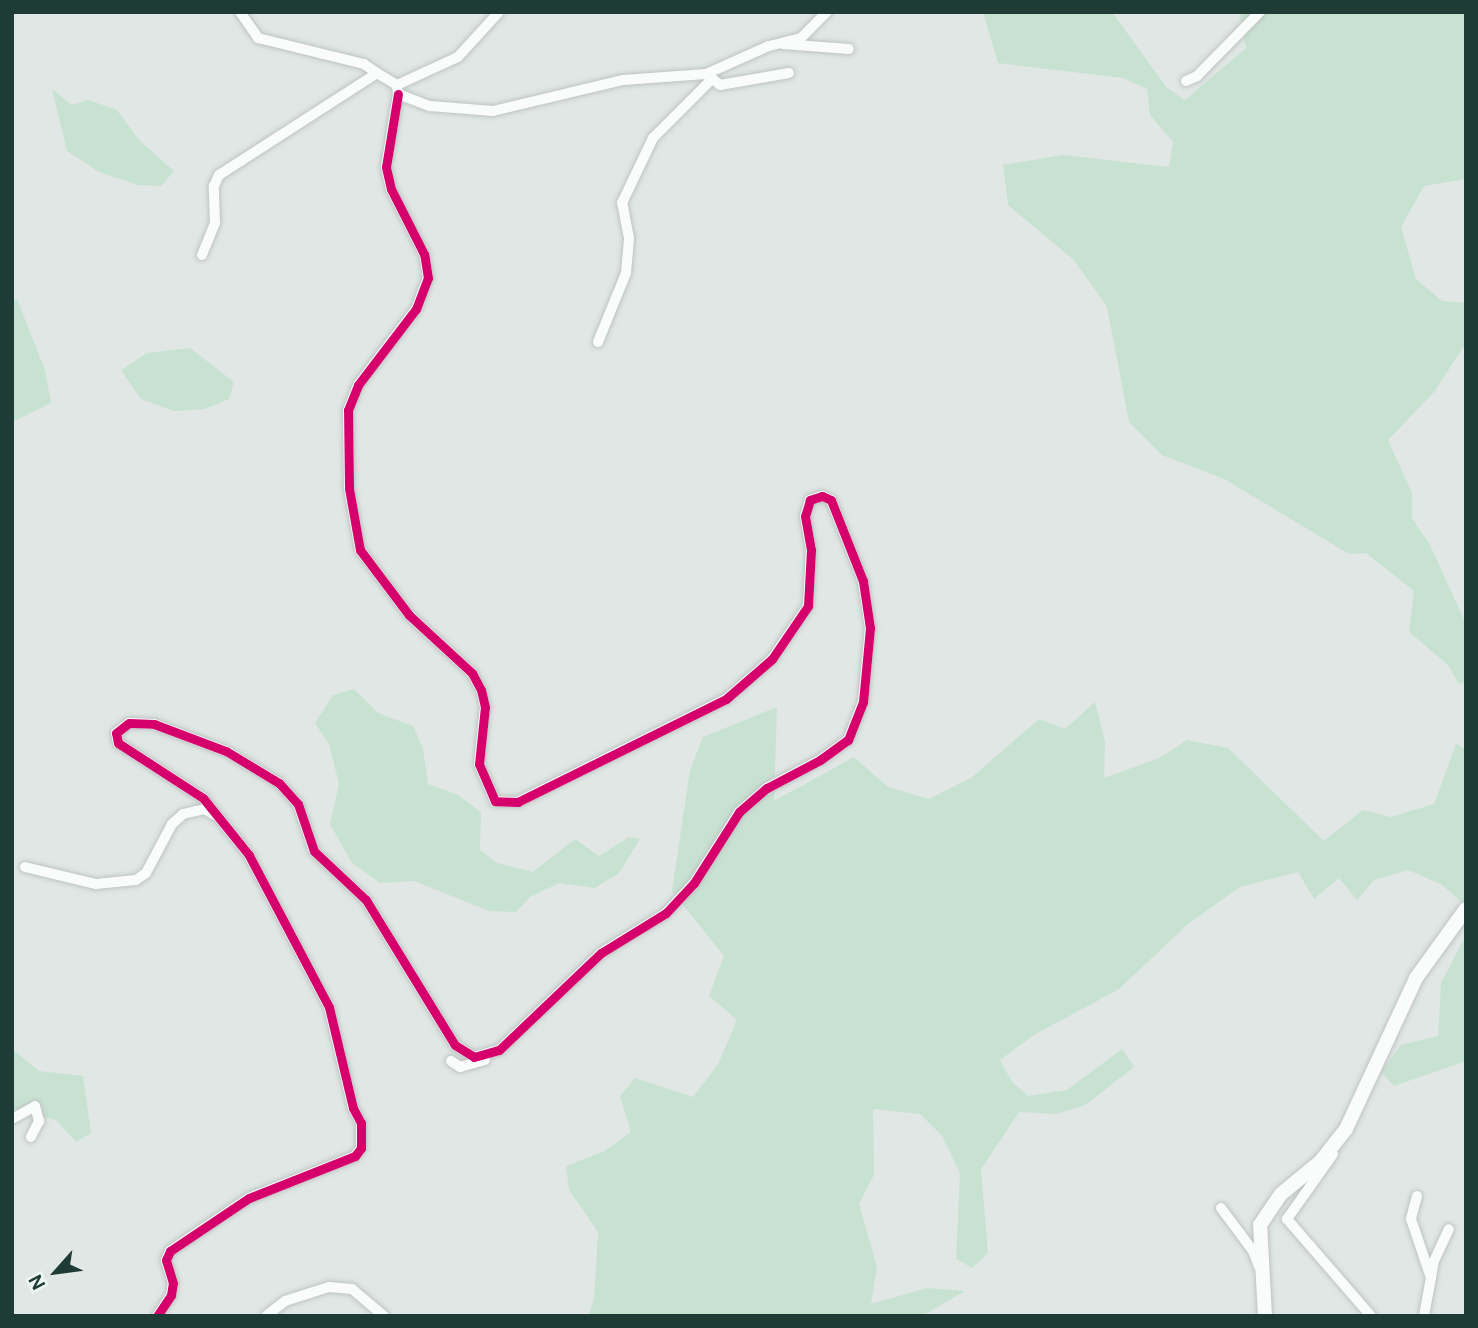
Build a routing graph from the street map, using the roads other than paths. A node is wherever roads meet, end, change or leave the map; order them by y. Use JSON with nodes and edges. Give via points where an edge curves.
{"nodes":[{"id":1,"x":240,"y":12,"type":"edge"},
{"id":2,"x":499,"y":12,"type":"edge"},
{"id":3,"x":827,"y":12,"type":"edge"},
{"id":4,"x":1260,"y":12,"type":"edge"},
{"id":5,"x":779,"y":44,"type":"junction"},
{"id":6,"x":849,"y":48,"type":"dead end"},
{"id":7,"x":789,"y":73,"type":"dead end"},
{"id":8,"x":377,"y":74,"type":"junction"},
{"id":9,"x":709,"y":76,"type":"junction"},
{"id":10,"x":1186,"y":81,"type":"dead end"},
{"id":11,"x":397,"y":90,"type":"junction"},
{"id":12,"x":202,"y":255,"type":"dead end"},
{"id":13,"x":598,"y":342,"type":"dead end"},
{"id":14,"x":219,"y":817,"type":"junction"},
{"id":15,"x":25,"y":867,"type":"dead end"},
{"id":16,"x":1466,"y":909,"type":"edge"},
{"id":17,"x":499,"y":1050,"type":"junction"},
{"id":18,"x":451,"y":1061,"type":"dead end"},
{"id":19,"x":12,"y":1119,"type":"edge"},
{"id":20,"x":1346,"y":1129,"type":"junction"},
{"id":21,"x":31,"y":1137,"type":"dead end"},
{"id":22,"x":1417,"y":1195,"type":"dead end"},
{"id":23,"x":1221,"y":1208,"type":"dead end"},
{"id":24,"x":1449,"y":1229,"type":"dead end"},
{"id":25,"x":1262,"y":1274,"type":"junction"},
{"id":26,"x":1432,"y":1282,"type":"junction"},
{"id":27,"x":157,"y":1316,"type":"edge"},
{"id":28,"x":266,"y":1316,"type":"edge"},
{"id":29,"x":384,"y":1316,"type":"edge"},
{"id":30,"x":1265,"y":1316,"type":"edge"},
{"id":31,"x":1371,"y":1316,"type":"edge"},
{"id":32,"x":1424,"y":1316,"type":"edge"}],
"edges":[{"from":1,"to":8,"type":"street","via":[[258,38],[364,64]]},
{"from":2,"to":11,"type":"street","via":[[458,57]]},
{"from":3,"to":5,"type":"street","via":[[801,38]]},
{"from":4,"to":10,"type":"street","via":[[1197,76]]},
{"from":5,"to":6,"type":"street"},
{"from":5,"to":9,"type":"street"},
{"from":7,"to":9,"type":"street","via":[[720,85]]},
{"from":8,"to":11,"type":"street"},
{"from":8,"to":12,"type":"street","via":[[219,175],[214,186],[215,223]]},
{"from":9,"to":11,"type":"street","via":[[623,80],[494,111],[430,106]]},
{"from":9,"to":13,"type":"street","via":[[653,138],[622,203],[629,238],[626,273]]},
{"from":11,"to":17,"type":"street","via":[[386,167],[390,189],[424,254],[428,278],[416,309],[358,385],[348,410],[349,488],[360,550],[409,615],[472,673],[481,690],[485,707],[480,764],[495,802],[518,802],[726,699],[772,659],[808,606],[811,550],[805,516],[810,500],[822,496],[831,500],[863,581],[870,628],[863,702],[848,740],[767,788],[739,812],[694,883],[666,913],[601,953]]},
{"from":14,"to":15,"type":"street","via":[[204,809],[183,814],[172,824],[146,873],[136,880],[96,884]]},
{"from":14,"to":17,"type":"street","via":[[203,798],[118,743],[116,733],[129,723],[154,724],[226,751],[279,783],[298,804],[314,851],[385,925],[455,1045],[474,1057]]},
{"from":14,"to":27,"type":"street","via":[[249,855],[329,1007],[353,1108],[361,1123],[361,1148],[335,1168],[249,1198],[170,1251],[166,1261],[173,1283],[171,1295]]},
{"from":16,"to":20,"type":"main road","via":[[1416,978]]},
{"from":17,"to":18,"type":"street","via":[[460,1067]]},
{"from":19,"to":21,"type":"street","via":[[35,1106],[38,1121]]},
{"from":20,"to":25,"type":"main road","via":[[1320,1162],[1268,1210],[1260,1225]]},
{"from":20,"to":31,"type":"street","via":[[1324,1171],[1287,1219]]},
{"from":22,"to":26,"type":"street","via":[[1411,1219]]},
{"from":23,"to":25,"type":"street","via":[[1253,1251]]},
{"from":24,"to":26,"type":"street","via":[[1434,1261]]},
{"from":25,"to":30,"type":"main road"},
{"from":26,"to":32,"type":"street"},
{"from":28,"to":29,"type":"street","via":[[285,1301],[328,1287],[352,1289]]}]}
